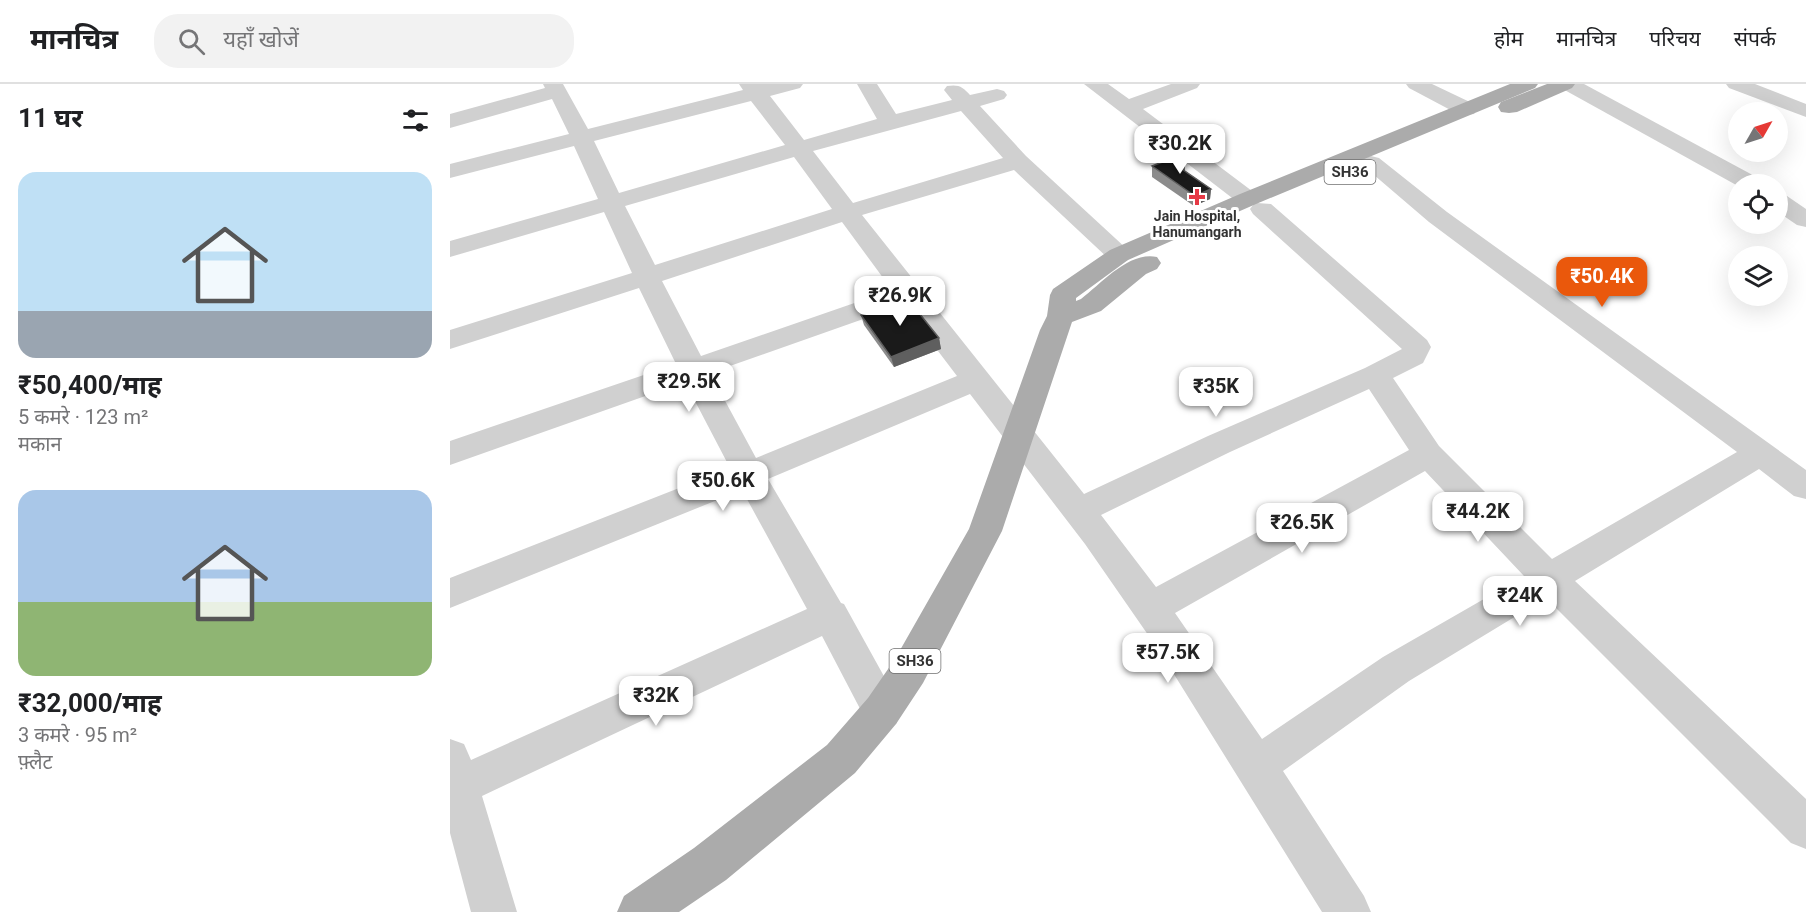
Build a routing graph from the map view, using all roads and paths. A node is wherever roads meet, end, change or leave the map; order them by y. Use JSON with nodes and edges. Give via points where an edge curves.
{"nodes":[{"id":1,"x":793,"y":84,"type":"edge"},
{"id":2,"x":867,"y":84,"type":"edge"},
{"id":3,"x":949,"y":84,"type":"edge"},
{"id":4,"x":1094,"y":84,"type":"edge"},
{"id":5,"x":1190,"y":84,"type":"edge"},
{"id":6,"x":1416,"y":84,"type":"edge"},
{"id":7,"x":1528,"y":84,"type":"edge"},
{"id":8,"x":1566,"y":84,"type":"edge"},
{"id":9,"x":1737,"y":84,"type":"edge"},
{"id":10,"x":555,"y":88,"type":"edge"},
{"id":11,"x":753,"y":88,"type":"edge"},
{"id":12,"x":997,"y":95,"type":"dead end"},
{"id":13,"x":967,"y":103,"type":"junction"},
{"id":14,"x":1127,"y":106,"type":"junction"},
{"id":15,"x":1466,"y":109,"type":"junction"},
{"id":16,"x":1806,"y":111,"type":"edge"},
{"id":17,"x":450,"y":122,"type":"edge"},
{"id":18,"x":890,"y":122,"type":"junction"},
{"id":19,"x":582,"y":138,"type":"junction"},
{"id":20,"x":800,"y":148,"type":"junction"},
{"id":21,"x":1018,"y":161,"type":"junction"},
{"id":22,"x":1371,"y":163,"type":"junction"},
{"id":23,"x":450,"y":171,"type":"edge"},
{"id":24,"x":1734,"y":174,"type":"edge"},
{"id":25,"x":612,"y":202,"type":"junction"},
{"id":26,"x":1255,"y":204,"type":"junction"},
{"id":27,"x":1788,"y":208,"type":"edge"},
{"id":28,"x":848,"y":212,"type":"junction"},
{"id":29,"x":1806,"y":220,"type":"edge"},
{"id":30,"x":450,"y":249,"type":"edge"},
{"id":31,"x":1119,"y":255,"type":"junction"},
{"id":32,"x":647,"y":277,"type":"junction"},
{"id":33,"x":908,"y":294,"type":"junction"},
{"id":34,"x":1061,"y":316,"type":"junction"},
{"id":35,"x":450,"y":340,"type":"edge"},
{"id":36,"x":693,"y":369,"type":"junction"},
{"id":37,"x":1375,"y":375,"type":"junction"},
{"id":38,"x":975,"y":380,"type":"junction"},
{"id":39,"x":1018,"y":435,"type":"junction"},
{"id":40,"x":450,"y":453,"type":"edge"},
{"id":41,"x":1761,"y":453,"type":"junction"},
{"id":42,"x":1428,"y":454,"type":"junction"},
{"id":43,"x":749,"y":474,"type":"junction"},
{"id":44,"x":1806,"y":487,"type":"edge"},
{"id":45,"x":1080,"y":510,"type":"junction"},
{"id":46,"x":1548,"y":578,"type":"junction"},
{"id":47,"x":450,"y":593,"type":"edge"},
{"id":48,"x":1151,"y":608,"type":"junction"},
{"id":49,"x":831,"y":615,"type":"junction"},
{"id":50,"x":882,"y":711,"type":"junction"},
{"id":51,"x":1256,"y":766,"type":"junction"},
{"id":52,"x":454,"y":772,"type":"edge"},
{"id":53,"x":1806,"y":828,"type":"edge"},
{"id":54,"x":494,"y":912,"type":"edge"},
{"id":55,"x":640,"y":912,"type":"edge"},
{"id":56,"x":1348,"y":912,"type":"edge"}],
"edges":[{"from":1,"to":11,"type":"street"},
{"from":2,"to":18,"type":"street"},
{"from":3,"to":13,"type":"street"},
{"from":4,"to":14,"type":"street"},
{"from":5,"to":14,"type":"street"},
{"from":6,"to":15,"type":"street"},
{"from":7,"to":15,"type":"main road","number":"SH36"},
{"from":8,"to":22,"type":"main road","number":"SH36"},
{"from":8,"to":24,"type":"street"},
{"from":9,"to":16,"type":"street"},
{"from":10,"to":17,"type":"street"},
{"from":10,"to":19,"type":"street"},
{"from":11,"to":19,"type":"street"},
{"from":11,"to":20,"type":"street"},
{"from":12,"to":13,"type":"street"},
{"from":13,"to":18,"type":"street"},
{"from":13,"to":21,"type":"street"},
{"from":14,"to":26,"type":"street"},
{"from":15,"to":26,"type":"main road","number":"SH36"},
{"from":18,"to":20,"type":"street"},
{"from":19,"to":23,"type":"street"},
{"from":19,"to":25,"type":"street"},
{"from":20,"to":25,"type":"street"},
{"from":20,"to":28,"type":"street"},
{"from":21,"to":28,"type":"street"},
{"from":21,"to":31,"type":"street"},
{"from":22,"to":26,"type":"main road","number":"SH36"},
{"from":22,"to":41,"type":"street","via":[[1438,217]]},
{"from":25,"to":30,"type":"street"},
{"from":25,"to":32,"type":"street"},
{"from":26,"to":31,"type":"main road","number":"SH36"},
{"from":26,"to":34,"type":"main road","number":"SH36","via":[[1137,268],[1091,305]]},
{"from":26,"to":37,"type":"street","via":[[1417,347],[1413,356]]},
{"from":27,"to":29,"type":"street"},
{"from":28,"to":32,"type":"street"},
{"from":28,"to":33,"type":"street"},
{"from":31,"to":34,"type":"main road","number":"SH36","via":[[1063,295]]},
{"from":32,"to":35,"type":"street"},
{"from":32,"to":36,"type":"street"},
{"from":33,"to":36,"type":"street"},
{"from":33,"to":38,"type":"street"},
{"from":34,"to":39,"type":"main road","number":"SH36"},
{"from":36,"to":40,"type":"street"},
{"from":36,"to":43,"type":"street"},
{"from":37,"to":42,"type":"street"},
{"from":37,"to":45,"type":"street"},
{"from":38,"to":39,"type":"street"},
{"from":38,"to":43,"type":"street"},
{"from":39,"to":45,"type":"street"},
{"from":39,"to":50,"type":"main road","number":"SH36","via":[[985,531],[909,671]]},
{"from":41,"to":44,"type":"street"},
{"from":41,"to":46,"type":"street"},
{"from":42,"to":46,"type":"street"},
{"from":42,"to":48,"type":"street"},
{"from":43,"to":47,"type":"street"},
{"from":43,"to":49,"type":"street"},
{"from":45,"to":48,"type":"street"},
{"from":46,"to":51,"type":"street","via":[[1396,669]]},
{"from":46,"to":53,"type":"street"},
{"from":48,"to":51,"type":"street"},
{"from":49,"to":50,"type":"street"},
{"from":49,"to":52,"type":"street"},
{"from":50,"to":55,"type":"main road","number":"SH36","via":[[840,759],[710,864]]},
{"from":51,"to":56,"type":"street"},
{"from":52,"to":54,"type":"street"}]}
